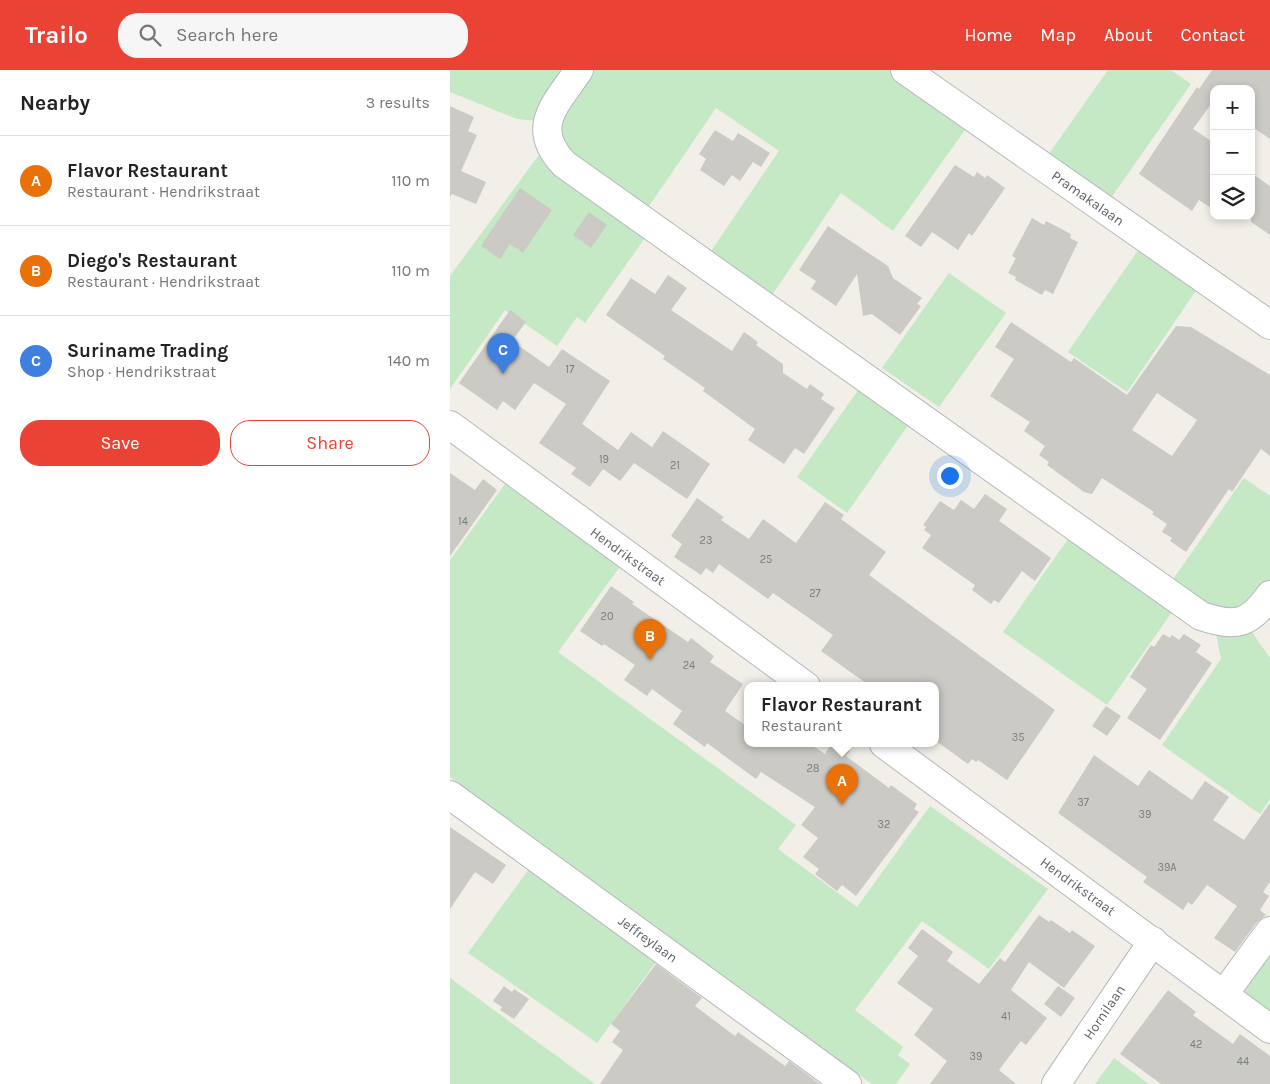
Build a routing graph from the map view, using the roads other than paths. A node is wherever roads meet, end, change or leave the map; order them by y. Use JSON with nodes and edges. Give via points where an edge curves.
{"nodes":[{"id":1,"x":579,"y":70,"type":"edge"},
{"id":2,"x":906,"y":70,"type":"edge"},
{"id":3,"x":1270,"y":325,"type":"edge"},
{"id":4,"x":450,"y":425,"type":"edge"},
{"id":5,"x":1270,"y":595,"type":"edge"},
{"id":6,"x":801,"y":682,"type":"edge"},
{"id":7,"x":888,"y":747,"type":"edge"},
{"id":8,"x":450,"y":795,"type":"edge"},
{"id":9,"x":1270,"y":931,"type":"edge"},
{"id":10,"x":1153,"y":941,"type":"junction"},
{"id":11,"x":1224,"y":994,"type":"junction"},
{"id":12,"x":1270,"y":1028,"type":"edge"},
{"id":13,"x":847,"y":1084,"type":"edge"},
{"id":14,"x":1056,"y":1084,"type":"edge"}],
"edges":[{"from":1,"to":5,"type":"street","via":[[550,112],[547,140],[564,164],[1201,616],[1224,622],[1250,619]]},
{"from":2,"to":3,"type":"street","name":"Pramakalaan"},
{"from":4,"to":6,"type":"street","name":"Hendrikstraat"},
{"from":7,"to":10,"type":"street","name":"Hendrikstraat"},
{"from":8,"to":13,"type":"street","name":"Jeffreylaan"},
{"from":9,"to":11,"type":"street"},
{"from":10,"to":11,"type":"street","name":"Hendrikstraat"},
{"from":10,"to":14,"type":"street","name":"Hornilaan"},
{"from":11,"to":12,"type":"street","name":"Hendrikstraat"}]}
